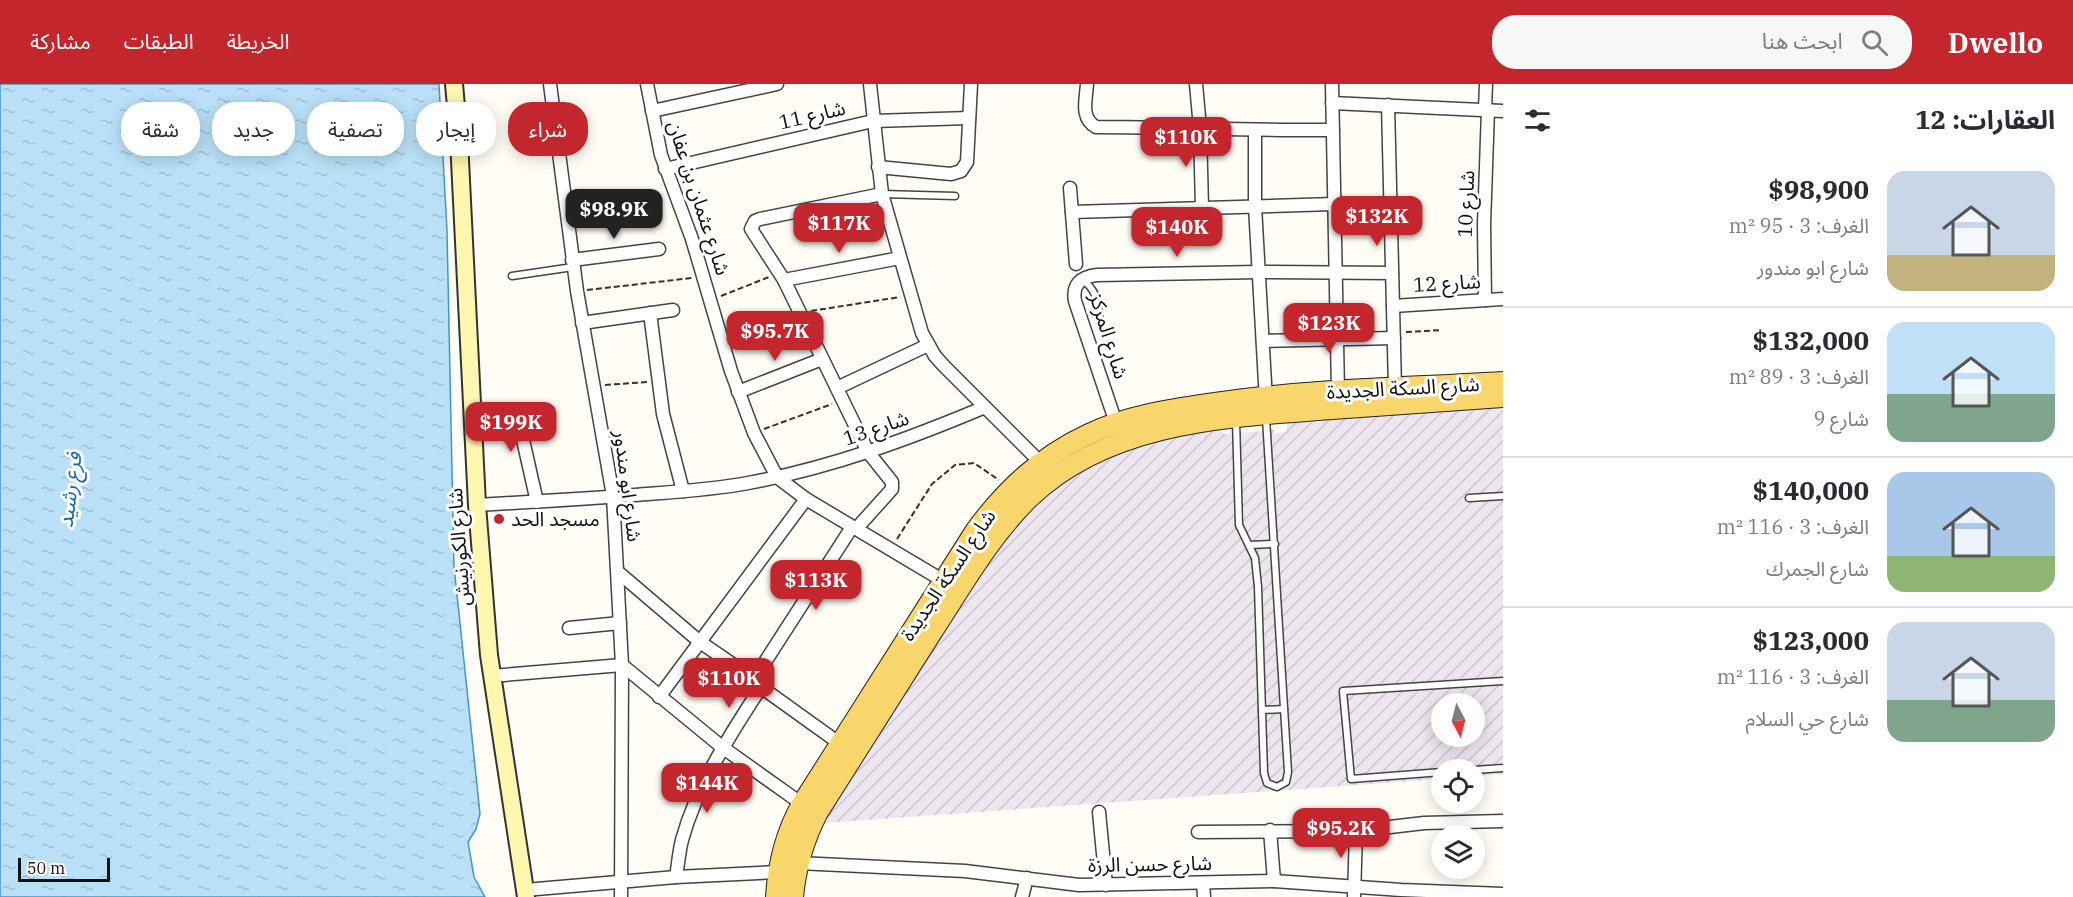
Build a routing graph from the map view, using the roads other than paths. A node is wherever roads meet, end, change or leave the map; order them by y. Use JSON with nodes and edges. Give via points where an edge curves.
{"nodes":[{"id":1,"x":454,"y":84,"type":"edge"},
{"id":2,"x":550,"y":84,"type":"edge"},
{"id":3,"x":647,"y":84,"type":"edge"},
{"id":4,"x":870,"y":84,"type":"edge"},
{"id":5,"x":971,"y":84,"type":"edge"},
{"id":6,"x":1087,"y":84,"type":"edge"},
{"id":7,"x":1196,"y":84,"type":"edge"},
{"id":8,"x":1332,"y":84,"type":"edge"},
{"id":9,"x":1486,"y":84,"type":"edge"},
{"id":10,"x":772,"y":85,"type":"edge"},
{"id":11,"x":1332,"y":102,"type":"junction"},
{"id":12,"x":1388,"y":105,"type":"junction"},
{"id":13,"x":1486,"y":110,"type":"junction"},
{"id":14,"x":652,"y":111,"type":"junction"},
{"id":15,"x":1503,"y":111,"type":"edge"},
{"id":16,"x":969,"y":118,"type":"junction"},
{"id":17,"x":873,"y":121,"type":"junction"},
{"id":18,"x":1200,"y":128,"type":"junction"},
{"id":19,"x":1333,"y":129,"type":"junction"},
{"id":20,"x":1255,"y":131,"type":"junction"},
{"id":21,"x":878,"y":167,"type":"junction"},
{"id":22,"x":665,"y":168,"type":"junction"},
{"id":23,"x":1070,"y":188,"type":"dead end"},
{"id":24,"x":882,"y":194,"type":"junction"},
{"id":25,"x":955,"y":196,"type":"dead end"},
{"id":26,"x":1334,"y":204,"type":"junction"},
{"id":27,"x":1255,"y":206,"type":"junction"},
{"id":28,"x":1202,"y":208,"type":"junction"},
{"id":29,"x":1072,"y":212,"type":"junction"},
{"id":30,"x":659,"y":249,"type":"dead end"},
{"id":31,"x":900,"y":258,"type":"junction"},
{"id":32,"x":572,"y":264,"type":"junction"},
{"id":33,"x":1076,"y":264,"type":"dead end"},
{"id":34,"x":1258,"y":272,"type":"junction"},
{"id":35,"x":1392,"y":273,"type":"junction"},
{"id":36,"x":1336,"y":274,"type":"junction"},
{"id":37,"x":512,"y":276,"type":"dead end"},
{"id":38,"x":782,"y":276,"type":"junction"},
{"id":39,"x":1081,"y":279,"type":"junction"},
{"id":40,"x":1503,"y":299,"type":"edge"},
{"id":41,"x":1485,"y":300,"type":"junction"},
{"id":42,"x":1393,"y":306,"type":"junction"},
{"id":43,"x":673,"y":310,"type":"dead end"},
{"id":44,"x":650,"y":312,"type":"junction"},
{"id":45,"x":1100,"y":321,"type":"dead end"},
{"id":46,"x":582,"y":323,"type":"junction"},
{"id":47,"x":1394,"y":335,"type":"junction"},
{"id":48,"x":1337,"y":338,"type":"junction"},
{"id":49,"x":1264,"y":341,"type":"junction"},
{"id":50,"x":928,"y":345,"type":"junction"},
{"id":51,"x":822,"y":359,"type":"junction"},
{"id":52,"x":1503,"y":382,"type":"edge"},
{"id":53,"x":837,"y":388,"type":"junction"},
{"id":54,"x":1395,"y":388,"type":"junction"},
{"id":55,"x":738,"y":392,"type":"junction"},
{"id":56,"x":1338,"y":392,"type":"junction"},
{"id":57,"x":1503,"y":397,"type":"edge"},
{"id":58,"x":1266,"y":405,"type":"junction"},
{"id":59,"x":985,"y":407,"type":"junction"},
{"id":60,"x":1236,"y":418,"type":"junction"},
{"id":61,"x":472,"y":419,"type":"junction"},
{"id":62,"x":1116,"y":423,"type":"junction"},
{"id":63,"x":868,"y":452,"type":"junction"},
{"id":64,"x":1041,"y":463,"type":"junction"},
{"id":65,"x":777,"y":477,"type":"junction"},
{"id":66,"x":682,"y":491,"type":"junction"},
{"id":67,"x":613,"y":496,"type":"junction"},
{"id":68,"x":1503,"y":496,"type":"edge"},
{"id":69,"x":1469,"y":498,"type":"dead end"},
{"id":70,"x":806,"y":499,"type":"junction"},
{"id":71,"x":537,"y":502,"type":"junction"},
{"id":72,"x":477,"y":505,"type":"junction"},
{"id":73,"x":854,"y":528,"type":"junction"},
{"id":74,"x":1275,"y":544,"type":"junction"},
{"id":75,"x":1250,"y":545,"type":"junction"},
{"id":76,"x":618,"y":572,"type":"junction"},
{"id":77,"x":942,"y":580,"type":"junction"},
{"id":78,"x":620,"y":623,"type":"junction"},
{"id":79,"x":569,"y":628,"type":"dead end"},
{"id":80,"x":700,"y":642,"type":"junction"},
{"id":81,"x":622,"y":664,"type":"junction"},
{"id":82,"x":491,"y":675,"type":"junction"},
{"id":83,"x":1503,"y":681,"type":"edge"},
{"id":84,"x":758,"y":683,"type":"junction"},
{"id":85,"x":659,"y":697,"type":"junction"},
{"id":86,"x":1284,"y":709,"type":"junction"},
{"id":87,"x":1262,"y":710,"type":"junction"},
{"id":88,"x":839,"y":743,"type":"junction"},
{"id":89,"x":722,"y":747,"type":"junction"},
{"id":90,"x":1503,"y":768,"type":"edge"},
{"id":91,"x":1485,"y":769,"type":"edge"},
{"id":92,"x":1431,"y":773,"type":"edge"},
{"id":93,"x":802,"y":804,"type":"junction"},
{"id":94,"x":1100,"y":812,"type":"dead end"},
{"id":95,"x":1503,"y":821,"type":"edge"},
{"id":96,"x":1270,"y":830,"type":"junction"},
{"id":97,"x":1356,"y":831,"type":"junction"},
{"id":98,"x":1198,"y":832,"type":"dead end"},
{"id":99,"x":798,"y":863,"type":"junction"},
{"id":100,"x":777,"y":872,"type":"junction"},
{"id":101,"x":676,"y":877,"type":"junction"},
{"id":102,"x":1027,"y":878,"type":"junction"},
{"id":103,"x":1274,"y":881,"type":"junction"},
{"id":104,"x":620,"y":882,"type":"junction"},
{"id":105,"x":1203,"y":883,"type":"junction"},
{"id":106,"x":1106,"y":885,"type":"junction"},
{"id":107,"x":1146,"y":891,"type":"edge"},
{"id":108,"x":1355,"y":892,"type":"edge"},
{"id":109,"x":526,"y":893,"type":"edge"},
{"id":110,"x":1401,"y":894,"type":"edge"},
{"id":111,"x":1503,"y":894,"type":"edge"},
{"id":112,"x":1459,"y":895,"type":"edge"},
{"id":113,"x":621,"y":897,"type":"edge"},
{"id":114,"x":776,"y":897,"type":"edge"},
{"id":115,"x":794,"y":897,"type":"edge"},
{"id":116,"x":1022,"y":897,"type":"edge"},
{"id":117,"x":1204,"y":897,"type":"edge"}],
"edges":[{"from":1,"to":61,"type":"main road","name":"شارع الكورنيش"},
{"from":2,"to":32,"type":"street","name":"شارع ابو مندور"},
{"from":3,"to":14,"type":"street","name":"شارع عثمان بن عفان"},
{"from":4,"to":17,"type":"street"},
{"from":5,"to":16,"type":"street"},
{"from":6,"to":18,"type":"street","via":[[1085,116],[1096,127]]},
{"from":7,"to":18,"type":"street"},
{"from":8,"to":11,"type":"street"},
{"from":9,"to":13,"type":"street","name":"شارع 10"},
{"from":10,"to":14,"type":"street"},
{"from":11,"to":12,"type":"street"},
{"from":11,"to":19,"type":"street"},
{"from":12,"to":13,"type":"street"},
{"from":12,"to":35,"type":"street"},
{"from":13,"to":15,"type":"street"},
{"from":13,"to":41,"type":"street","name":"شارع 10"},
{"from":14,"to":22,"type":"street","name":"شارع عثمان بن عفان"},
{"from":16,"to":17,"type":"street","name":"شارع 11"},
{"from":16,"to":21,"type":"street","via":[[967,162],[961,171],[951,174]]},
{"from":17,"to":21,"type":"street"},
{"from":17,"to":22,"type":"street","name":"شارع 11"},
{"from":18,"to":20,"type":"street"},
{"from":18,"to":28,"type":"street"},
{"from":19,"to":20,"type":"street"},
{"from":19,"to":26,"type":"street"},
{"from":20,"to":27,"type":"street"},
{"from":21,"to":24,"type":"street"},
{"from":22,"to":55,"type":"street","name":"شارع عثمان بن عفان","via":[[712,300]]},
{"from":23,"to":29,"type":"street"},
{"from":24,"to":25,"type":"lane"},
{"from":24,"to":31,"type":"street"},
{"from":24,"to":38,"type":"street","via":[[760,219],[752,225],[752,234]]},
{"from":26,"to":27,"type":"street"},
{"from":26,"to":36,"type":"street"},
{"from":27,"to":28,"type":"street"},
{"from":27,"to":34,"type":"street"},
{"from":28,"to":29,"type":"street"},
{"from":29,"to":33,"type":"street"},
{"from":30,"to":32,"type":"street"},
{"from":31,"to":38,"type":"street"},
{"from":31,"to":50,"type":"street"},
{"from":32,"to":37,"type":"lane"},
{"from":32,"to":46,"type":"street","name":"شارع ابو مندور"},
{"from":34,"to":36,"type":"street","name":"شارع المركز"},
{"from":34,"to":39,"type":"street","name":"شارع المركز","via":[[1097,275]]},
{"from":34,"to":49,"type":"street"},
{"from":35,"to":36,"type":"street","name":"شارع المركز"},
{"from":35,"to":42,"type":"street"},
{"from":36,"to":48,"type":"street"},
{"from":38,"to":51,"type":"street"},
{"from":39,"to":45,"type":"lane","via":[[1096,293]]},
{"from":39,"to":62,"type":"street","name":"شارع المركز","via":[[1073,293]]},
{"from":40,"to":41,"type":"street","name":"شارع 12"},
{"from":41,"to":42,"type":"street","name":"شارع 12"},
{"from":42,"to":47,"type":"street"},
{"from":43,"to":44,"type":"street"},
{"from":44,"to":46,"type":"street"},
{"from":44,"to":66,"type":"street","via":[[663,414]]},
{"from":46,"to":67,"type":"street","name":"شارع ابو مندور"},
{"from":47,"to":48,"type":"street"},
{"from":47,"to":54,"type":"street"},
{"from":48,"to":49,"type":"street"},
{"from":48,"to":56,"type":"street"},
{"from":49,"to":58,"type":"street"},
{"from":50,"to":53,"type":"street"},
{"from":50,"to":59,"type":"street"},
{"from":51,"to":53,"type":"street"},
{"from":51,"to":55,"type":"street"},
{"from":52,"to":54,"type":"main road","name":"شارع السكة الجديدة"},
{"from":53,"to":63,"type":"street"},
{"from":54,"to":56,"type":"main road","name":"شارع السكة الجديدة"},
{"from":55,"to":65,"type":"street","name":"شارع عثمان بن عفان"},
{"from":56,"to":58,"type":"main road","name":"شارع السكة الجديدة"},
{"from":57,"to":58,"type":"main road","name":"شارع السكة الجديدة"},
{"from":58,"to":60,"type":"main road","name":"شارع السكة الجديدة"},
{"from":58,"to":62,"type":"main road","name":"شارع السكة الجديدة","via":[[1170,410]]},
{"from":58,"to":74,"type":"lane"},
{"from":59,"to":63,"type":"street","name":"شارع 13"},
{"from":59,"to":64,"type":"street"},
{"from":60,"to":75,"type":"lane","via":[[1239,525]]},
{"from":60,"to":99,"type":"main road","name":"شارع السكة الجديدة","via":[[1150,432],[1104,447],[1062,471],[1017,510],[959,589],[818,812]]},
{"from":61,"to":71,"type":"street","via":[[517,425]]},
{"from":61,"to":72,"type":"main road","name":"شارع الكورنيش"},
{"from":62,"to":64,"type":"main road","name":"شارع السكة الجديدة"},
{"from":63,"to":65,"type":"street","name":"شارع 13"},
{"from":63,"to":73,"type":"street","via":[[893,485]]},
{"from":64,"to":77,"type":"main road","name":"شارع السكة الجديدة","via":[[1011,488]]},
{"from":65,"to":66,"type":"street","name":"شارع 13"},
{"from":65,"to":70,"type":"street","name":"شارع عثمان بن عفان"},
{"from":66,"to":67,"type":"street","name":"شارع 13"},
{"from":67,"to":71,"type":"street","name":"شارع 13"},
{"from":67,"to":76,"type":"street","name":"شارع ابو مندور"},
{"from":68,"to":69,"type":"lane"},
{"from":70,"to":73,"type":"street","name":"شارع عثمان بن عفان"},
{"from":70,"to":80,"type":"street"},
{"from":71,"to":72,"type":"street","name":"شارع 13"},
{"from":72,"to":82,"type":"main road","name":"شارع الكورنيش"},
{"from":73,"to":77,"type":"street","name":"شارع عثمان بن عفان"},
{"from":73,"to":84,"type":"street"},
{"from":74,"to":75,"type":"lane"},
{"from":74,"to":86,"type":"lane"},
{"from":75,"to":87,"type":"lane","via":[[1258,587]]},
{"from":76,"to":78,"type":"street","name":"شارع ابو مندور"},
{"from":76,"to":80,"type":"street"},
{"from":77,"to":88,"type":"main road","name":"شارع السكة الجديدة"},
{"from":78,"to":79,"type":"street"},
{"from":78,"to":81,"type":"street","name":"شارع ابو مندور"},
{"from":80,"to":84,"type":"street"},
{"from":80,"to":85,"type":"street"},
{"from":81,"to":82,"type":"street"},
{"from":81,"to":85,"type":"street"},
{"from":81,"to":104,"type":"street","name":"شارع ابو مندور"},
{"from":82,"to":109,"type":"main road","name":"شارع الكورنيش"},
{"from":83,"to":92,"type":"lane","via":[[1343,691],[1351,779]]},
{"from":84,"to":88,"type":"street"},
{"from":84,"to":89,"type":"street"},
{"from":85,"to":89,"type":"street"},
{"from":86,"to":87,"type":"lane"},
{"from":86,"to":87,"type":"lane","via":[[1288,772],[1286,782],[1277,787],[1267,783],[1264,773]]},
{"from":88,"to":93,"type":"main road","name":"شارع السكة الجديدة"},
{"from":89,"to":93,"type":"street"},
{"from":89,"to":101,"type":"street","via":[[690,815]]},
{"from":90,"to":91,"type":"lane"},
{"from":93,"to":100,"type":"main road","name":"شارع السكة الجديدة","via":[[786,836]]},
{"from":94,"to":106,"type":"street"},
{"from":95,"to":97,"type":"street"},
{"from":96,"to":97,"type":"street"},
{"from":96,"to":98,"type":"street"},
{"from":96,"to":103,"type":"street"},
{"from":97,"to":108,"type":"street"},
{"from":99,"to":102,"type":"street","name":"شارع حسن الرزة"},
{"from":99,"to":115,"type":"main road","name":"شارع السكة الجديدة"},
{"from":100,"to":101,"type":"street"},
{"from":100,"to":114,"type":"main road","name":"شارع السكة الجديدة"},
{"from":101,"to":104,"type":"street"},
{"from":102,"to":106,"type":"street","name":"شارع حسن الرزة","via":[[1071,885]]},
{"from":102,"to":116,"type":"street"},
{"from":103,"to":105,"type":"street","name":"شارع حسن الرزة"},
{"from":103,"to":108,"type":"street","name":"شارع حسن الرزة"},
{"from":104,"to":109,"type":"street"},
{"from":104,"to":113,"type":"street","name":"شارع ابو مندور"},
{"from":105,"to":107,"type":"street","name":"شارع حسن الرزة"},
{"from":105,"to":117,"type":"street"},
{"from":106,"to":107,"type":"street","name":"شارع حسن الرزة"},
{"from":108,"to":110,"type":"street","name":"شارع حسن الرزة"},
{"from":110,"to":112,"type":"street","name":"شارع حسن الرزة"},
{"from":111,"to":112,"type":"street","name":"شارع حسن الرزة"}]}
